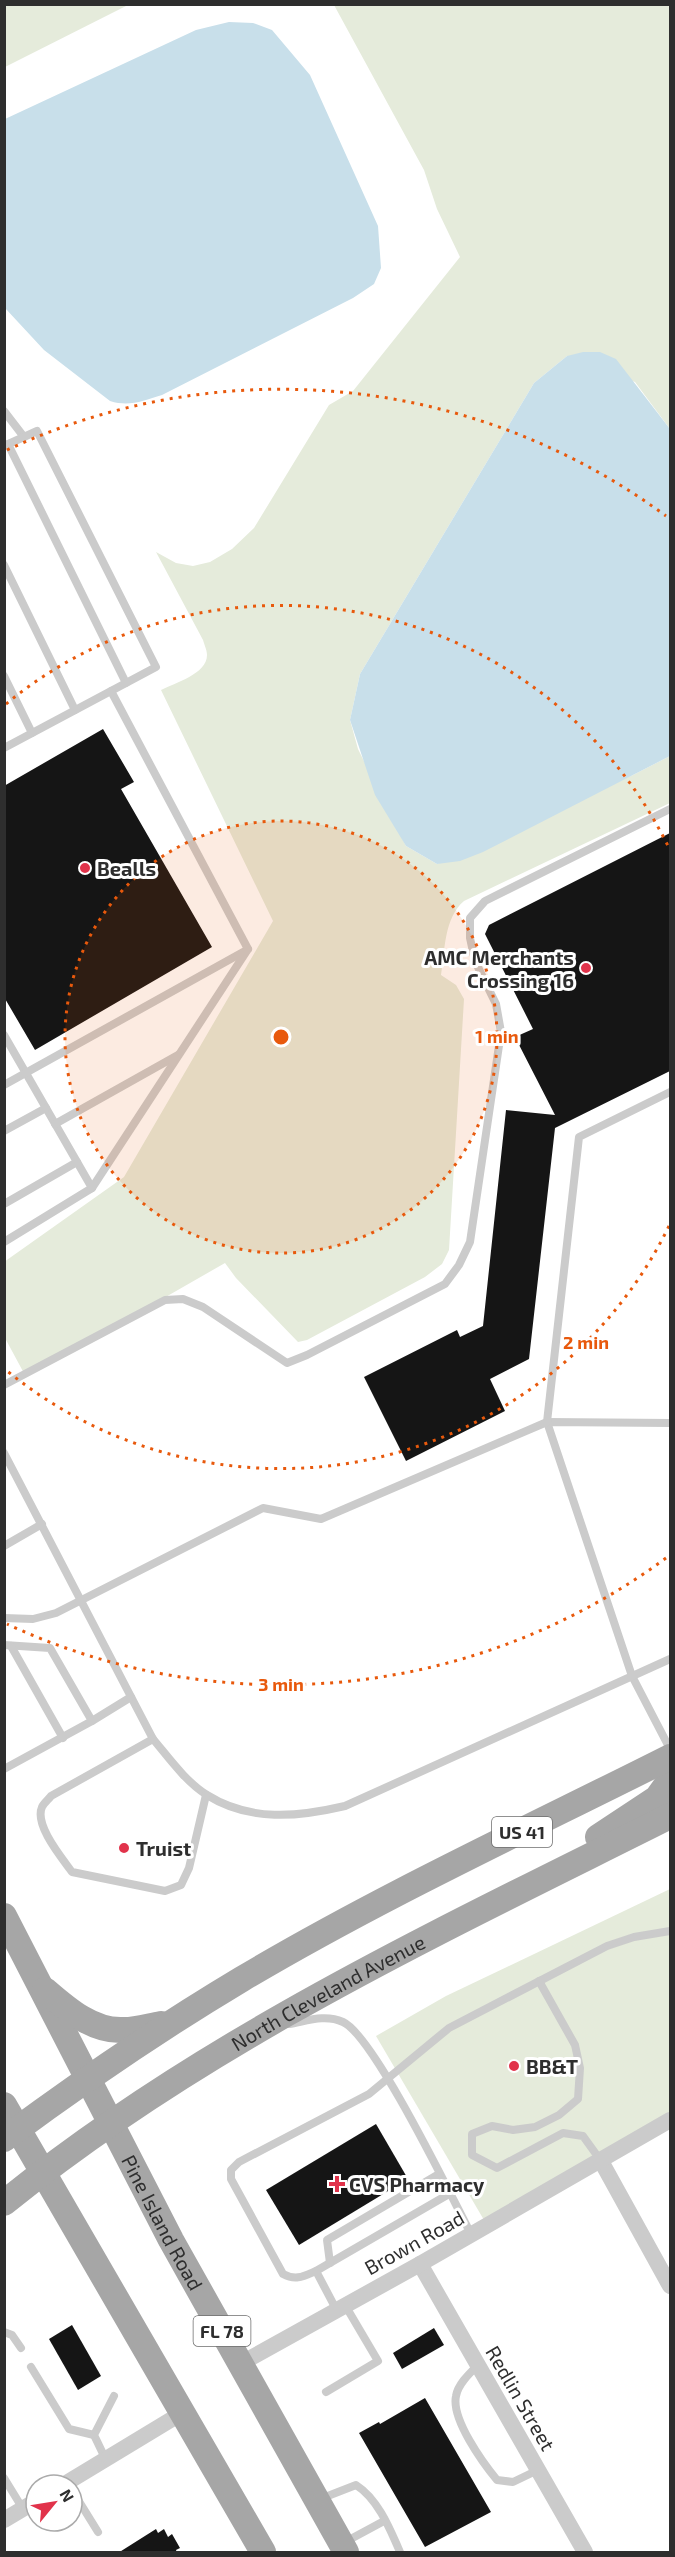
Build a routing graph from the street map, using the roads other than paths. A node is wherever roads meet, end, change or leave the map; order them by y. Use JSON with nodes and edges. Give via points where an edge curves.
{"nodes":[{"id":1,"x":4,"y":411,"type":"edge"},
{"id":2,"x":24,"y":437,"type":"junction"},
{"id":3,"x":6,"y":445,"type":"edge"},
{"id":4,"x":4,"y":565,"type":"edge"},
{"id":5,"x":4,"y":676,"type":"edge"},
{"id":6,"x":126,"y":682,"type":"junction"},
{"id":7,"x":111,"y":691,"type":"junction"},
{"id":8,"x":75,"y":710,"type":"junction"},
{"id":9,"x":32,"y":733,"type":"junction"},
{"id":10,"x":4,"y":747,"type":"edge"},
{"id":11,"x":670,"y":809,"type":"edge"},
{"id":12,"x":248,"y":949,"type":"junction"},
{"id":13,"x":4,"y":1035,"type":"edge"},
{"id":14,"x":180,"y":1054,"type":"junction"},
{"id":15,"x":27,"y":1074,"type":"junction"},
{"id":16,"x":4,"y":1086,"type":"edge"},
{"id":17,"x":670,"y":1092,"type":"edge"},
{"id":18,"x":46,"y":1108,"type":"junction"},
{"id":19,"x":56,"y":1124,"type":"junction"},
{"id":20,"x":4,"y":1131,"type":"edge"},
{"id":21,"x":77,"y":1162,"type":"junction"},
{"id":22,"x":92,"y":1188,"type":"junction"},
{"id":23,"x":4,"y":1204,"type":"edge"},
{"id":24,"x":4,"y":1242,"type":"edge"},
{"id":25,"x":4,"y":1385,"type":"edge"},
{"id":26,"x":547,"y":1422,"type":"junction"},
{"id":27,"x":670,"y":1423,"type":"edge"},
{"id":28,"x":4,"y":1453,"type":"edge"},
{"id":29,"x":42,"y":1524,"type":"junction"},
{"id":30,"x":4,"y":1546,"type":"edge"},
{"id":31,"x":81,"y":1600,"type":"junction"},
{"id":32,"x":4,"y":1618,"type":"edge"},
{"id":33,"x":8,"y":1646,"type":"edge"},
{"id":34,"x":670,"y":1659,"type":"edge"},
{"id":35,"x":632,"y":1676,"type":"junction"},
{"id":36,"x":131,"y":1697,"type":"junction"},
{"id":37,"x":92,"y":1722,"type":"junction"},
{"id":38,"x":63,"y":1738,"type":"junction"},
{"id":39,"x":153,"y":1739,"type":"junction"},
{"id":40,"x":670,"y":1749,"type":"edge"},
{"id":41,"x":670,"y":1757,"type":"edge"},
{"id":42,"x":4,"y":1769,"type":"edge"},
{"id":43,"x":670,"y":1780,"type":"edge"},
{"id":44,"x":206,"y":1795,"type":"junction"},
{"id":45,"x":670,"y":1816,"type":"edge"},
{"id":46,"x":500,"y":1902,"type":"junction"},
{"id":47,"x":4,"y":1916,"type":"edge"},
{"id":48,"x":670,"y":1931,"type":"edge"},
{"id":49,"x":539,"y":1981,"type":"junction"},
{"id":50,"x":38,"y":1984,"type":"junction"},
{"id":51,"x":174,"y":2021,"type":"junction"},
{"id":52,"x":259,"y":2030,"type":"junction"},
{"id":53,"x":86,"y":2078,"type":"junction"},
{"id":54,"x":387,"y":2079,"type":"junction"},
{"id":55,"x":4,"y":2104,"type":"edge"},
{"id":56,"x":670,"y":2120,"type":"edge"},
{"id":57,"x":110,"y":2125,"type":"junction"},
{"id":58,"x":11,"y":2134,"type":"edge"},
{"id":59,"x":601,"y":2161,"type":"junction"},
{"id":60,"x":43,"y":2174,"type":"junction"},
{"id":61,"x":439,"y":2174,"type":"junction"},
{"id":62,"x":449,"y":2194,"type":"junction"},
{"id":63,"x":4,"y":2203,"type":"edge"},
{"id":64,"x":471,"y":2234,"type":"junction"},
{"id":65,"x":330,"y":2263,"type":"junction"},
{"id":66,"x":420,"y":2264,"type":"junction"},
{"id":67,"x":316,"y":2271,"type":"junction"},
{"id":68,"x":670,"y":2286,"type":"edge"},
{"id":69,"x":340,"y":2307,"type":"junction"},
{"id":70,"x":4,"y":2332,"type":"edge"},
{"id":71,"x":21,"y":2348,"type":"dead end"},
{"id":72,"x":240,"y":2364,"type":"junction"},
{"id":73,"x":478,"y":2365,"type":"junction"},
{"id":74,"x":31,"y":2367,"type":"dead end"},
{"id":75,"x":326,"y":2392,"type":"dead end"},
{"id":76,"x":114,"y":2396,"type":"dead end"},
{"id":77,"x":182,"y":2413,"type":"junction"},
{"id":78,"x":94,"y":2435,"type":"junction"},
{"id":79,"x":106,"y":2460,"type":"junction"},
{"id":80,"x":538,"y":2470,"type":"junction"},
{"id":81,"x":84,"y":2475,"type":"edge"},
{"id":82,"x":4,"y":2478,"type":"edge"},
{"id":83,"x":24,"y":2500,"type":"edge"},
{"id":84,"x":317,"y":2500,"type":"junction"},
{"id":85,"x":24,"y":2508,"type":"edge"},
{"id":86,"x":84,"y":2511,"type":"edge"},
{"id":87,"x":4,"y":2520,"type":"edge"},
{"id":88,"x":384,"y":2521,"type":"junction"},
{"id":89,"x":98,"y":2532,"type":"dead end"},
{"id":90,"x":343,"y":2548,"type":"edge"},
{"id":91,"x":263,"y":2553,"type":"edge"},
{"id":92,"x":400,"y":2553,"type":"edge"},
{"id":93,"x":585,"y":2553,"type":"edge"}],
"edges":[{"from":1,"to":2,"type":"lane"},
{"from":2,"to":3,"type":"lane"},
{"from":2,"to":6,"type":"lane","via":[[37,431],[156,667]]},
{"from":3,"to":6,"type":"lane"},
{"from":4,"to":8,"type":"lane"},
{"from":5,"to":9,"type":"lane"},
{"from":6,"to":7,"type":"lane"},
{"from":7,"to":8,"type":"lane"},
{"from":7,"to":12,"type":"lane"},
{"from":8,"to":9,"type":"lane"},
{"from":9,"to":10,"type":"lane"},
{"from":11,"to":25,"type":"lane","via":[[485,901],[470,918],[475,961],[496,1004],[501,1032],[470,1242],[445,1284],[287,1363],[203,1307],[183,1299],[165,1300]]},
{"from":12,"to":14,"type":"lane"},
{"from":12,"to":15,"type":"lane"},
{"from":13,"to":15,"type":"lane"},
{"from":14,"to":19,"type":"lane"},
{"from":14,"to":22,"type":"lane"},
{"from":15,"to":16,"type":"lane"},
{"from":15,"to":18,"type":"lane"},
{"from":17,"to":26,"type":"lane","via":[[579,1137]]},
{"from":18,"to":19,"type":"lane"},
{"from":18,"to":20,"type":"lane"},
{"from":19,"to":21,"type":"lane"},
{"from":21,"to":22,"type":"lane"},
{"from":21,"to":23,"type":"lane"},
{"from":22,"to":24,"type":"lane"},
{"from":26,"to":27,"type":"lane"},
{"from":26,"to":31,"type":"lane","via":[[321,1519],[263,1508]]},
{"from":26,"to":35,"type":"lane"},
{"from":28,"to":29,"type":"lane"},
{"from":29,"to":30,"type":"lane"},
{"from":29,"to":31,"type":"lane"},
{"from":31,"to":32,"type":"lane","via":[[56,1614],[33,1619]]},
{"from":31,"to":36,"type":"lane"},
{"from":33,"to":37,"type":"lane","via":[[50,1648]]},
{"from":33,"to":38,"type":"lane"},
{"from":34,"to":35,"type":"lane"},
{"from":35,"to":40,"type":"lane"},
{"from":35,"to":44,"type":"lane","via":[[345,1806],[309,1815],[275,1816],[241,1811]]},
{"from":36,"to":37,"type":"lane"},
{"from":36,"to":39,"type":"lane"},
{"from":37,"to":38,"type":"lane"},
{"from":38,"to":42,"type":"lane"},
{"from":39,"to":44,"type":"lane"},
{"from":39,"to":44,"type":"lane","via":[[51,1796],[41,1808],[40,1820],[72,1872],[165,1891],[181,1885],[189,1868]]},
{"from":41,"to":51,"type":"main road","number":"US 41","via":[[312,1940]]},
{"from":43,"to":46,"type":"main road","via":[[657,1798]]},
{"from":45,"to":46,"type":"main road","name":"North Cleveland Avenue","number":"US 41"},
{"from":46,"to":52,"type":"main road","name":"North Cleveland Avenue","number":"US 41","via":[[370,1967]]},
{"from":47,"to":50,"type":"main road","number":"FL 78"},
{"from":48,"to":49,"type":"lane","via":[[607,1946]]},
{"from":49,"to":54,"type":"lane","via":[[448,2028]]},
{"from":49,"to":59,"type":"lane","via":[[575,2045],[580,2068],[578,2099],[559,2115],[535,2127],[513,2130],[492,2126],[472,2134],[472,2155],[497,2168],[562,2133],[583,2136]]},
{"from":50,"to":51,"type":"main road","via":[[70,2011],[97,2026],[122,2031]]},
{"from":50,"to":53,"type":"main road","number":"FL 78"},
{"from":51,"to":53,"type":"main road","number":"US 41"},
{"from":52,"to":54,"type":"lane","via":[[324,2017],[343,2022],[354,2029]]},
{"from":52,"to":57,"type":"main road","name":"North Cleveland Avenue","number":"US 41"},
{"from":53,"to":57,"type":"main road","name":"Pine Island Road","number":"FL 78"},
{"from":53,"to":58,"type":"main road","number":"US 41"},
{"from":54,"to":61,"type":"lane"},
{"from":54,"to":67,"type":"lane","via":[[369,2094],[239,2162],[231,2170],[231,2179],[284,2274],[299,2278]]},
{"from":55,"to":58,"type":"main road"},
{"from":56,"to":59,"type":"street","name":"Brown Road"},
{"from":57,"to":60,"type":"main road","name":"North Cleveland Avenue","number":"US 41"},
{"from":57,"to":72,"type":"main road","name":"Pine Island Road","number":"FL 78"},
{"from":58,"to":60,"type":"main road"},
{"from":59,"to":64,"type":"street","name":"Brown Road"},
{"from":59,"to":68,"type":"street"},
{"from":60,"to":63,"type":"main road","name":"North Cleveland Avenue","number":"US 41"},
{"from":60,"to":77,"type":"main road"},
{"from":61,"to":62,"type":"lane"},
{"from":61,"to":65,"type":"lane","via":[[327,2240]]},
{"from":62,"to":64,"type":"lane"},
{"from":62,"to":65,"type":"lane"},
{"from":64,"to":66,"type":"street","name":"Brown Road"},
{"from":65,"to":67,"type":"lane"},
{"from":66,"to":69,"type":"street","name":"Brown Road"},
{"from":66,"to":73,"type":"street","name":"Redlin Street"},
{"from":67,"to":69,"type":"lane"},
{"from":69,"to":72,"type":"street","name":"Brown Road"},
{"from":69,"to":75,"type":"lane","via":[[378,2361]]},
{"from":70,"to":71,"type":"lane","via":[[12,2335]]},
{"from":72,"to":84,"type":"main road","name":"Pine Island Road","number":"FL 78"},
{"from":73,"to":80,"type":"street","name":"Redlin Street"},
{"from":73,"to":80,"type":"lane","via":[[455,2397],[460,2420],[478,2456],[497,2480],[513,2482]]},
{"from":74,"to":78,"type":"lane","via":[[69,2429]]},
{"from":76,"to":78,"type":"lane"},
{"from":77,"to":79,"type":"street"},
{"from":77,"to":91,"type":"main road"},
{"from":78,"to":79,"type":"lane"},
{"from":79,"to":81,"type":"street"},
{"from":80,"to":93,"type":"street","name":"Redlin Street"},
{"from":82,"to":83,"type":"lane"},
{"from":84,"to":88,"type":"lane","via":[[356,2485],[364,2490]]},
{"from":84,"to":90,"type":"main road","name":"Pine Island Road","number":"FL 78"},
{"from":85,"to":87,"type":"street"},
{"from":86,"to":89,"type":"lane"},
{"from":88,"to":90,"type":"lane"},
{"from":88,"to":92,"type":"lane"}]}
